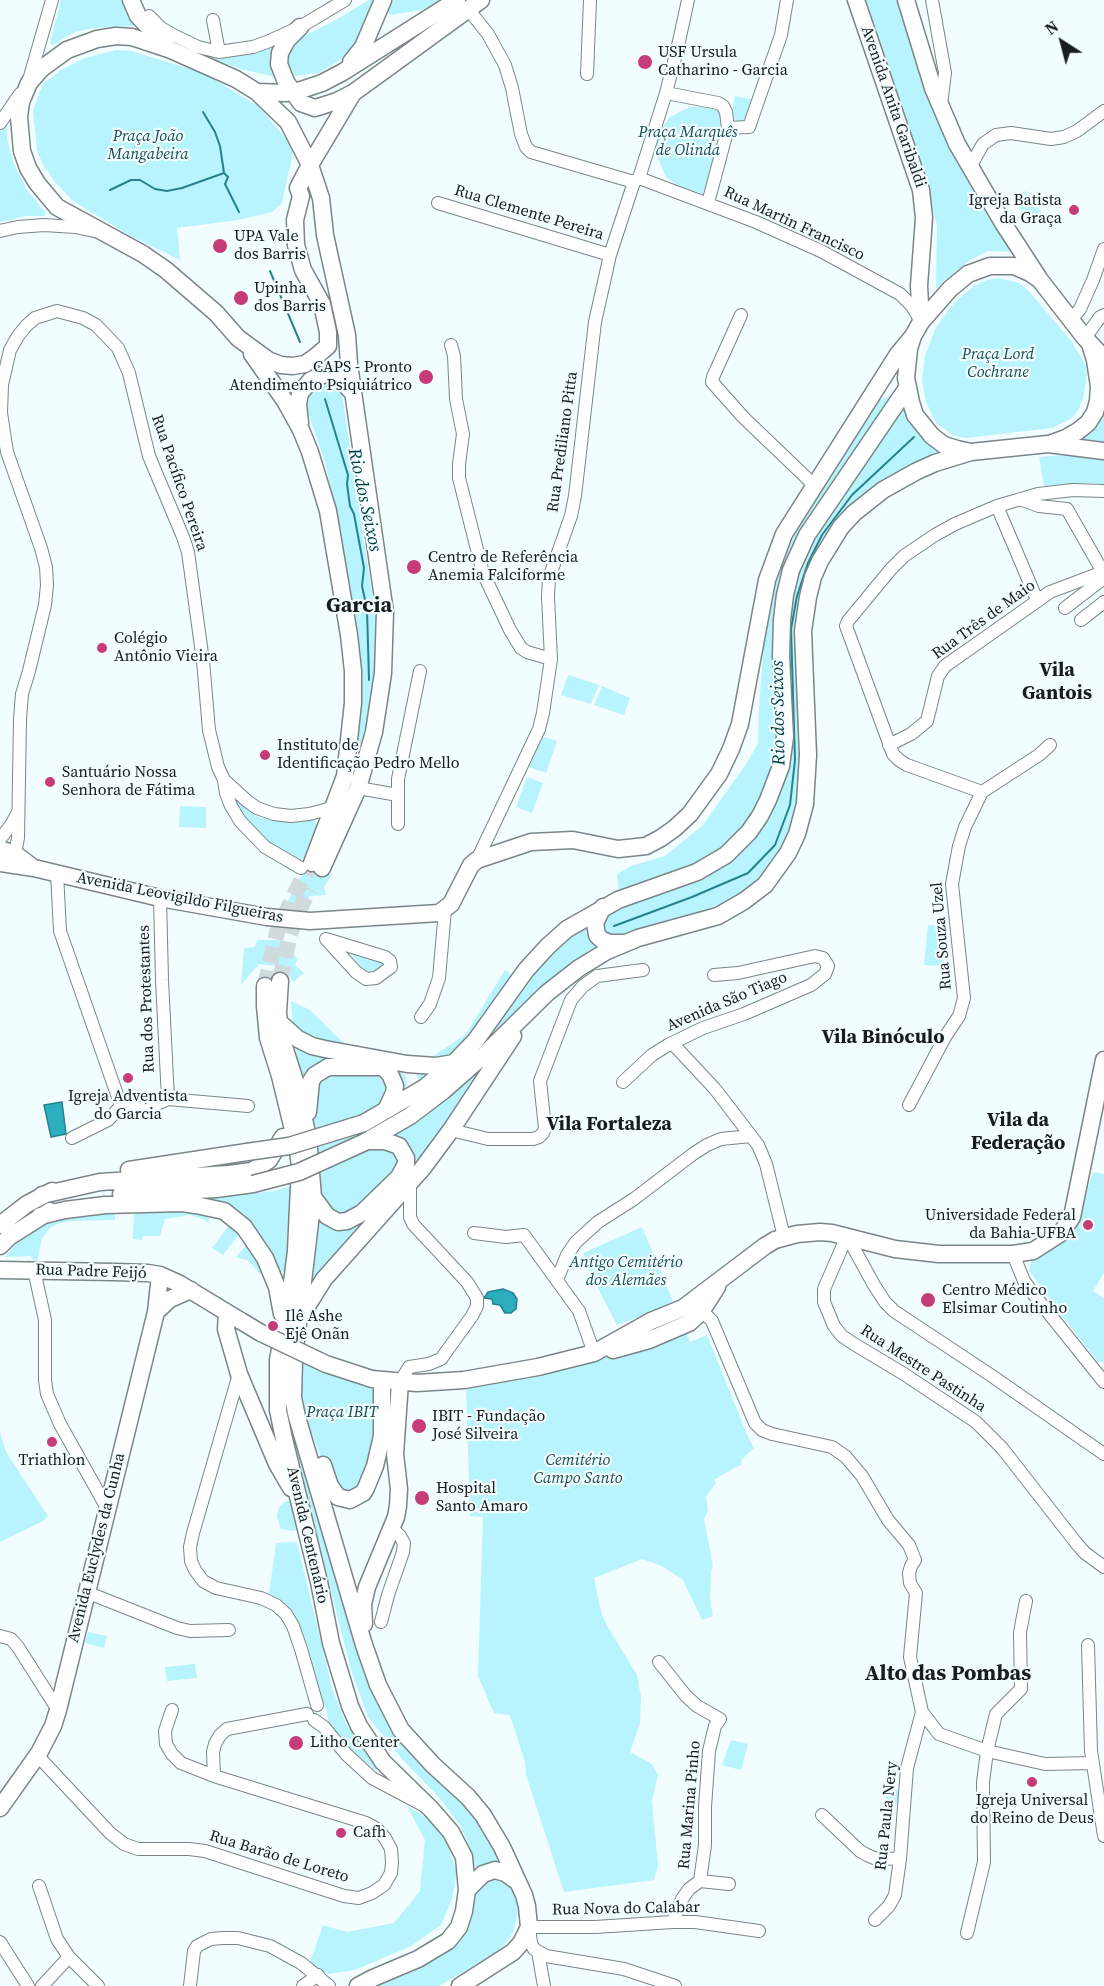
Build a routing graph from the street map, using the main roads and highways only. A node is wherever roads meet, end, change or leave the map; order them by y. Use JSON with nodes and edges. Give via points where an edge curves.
{"nodes":[{"id":1,"x":133,"y":0,"type":"edge"},
{"id":2,"x":383,"y":0,"type":"edge"},
{"id":3,"x":856,"y":0,"type":"edge"},
{"id":4,"x":862,"y":0,"type":"edge"},
{"id":5,"x":906,"y":0,"type":"edge"},
{"id":6,"x":469,"y":2,"type":"edge"},
{"id":7,"x":300,"y":27,"type":"road end"},
{"id":8,"x":868,"y":31,"type":"junction"},
{"id":9,"x":171,"y":50,"type":"junction"},
{"id":10,"x":343,"y":72,"type":"junction"},
{"id":11,"x":257,"y":92,"type":"junction"},
{"id":12,"x":294,"y":92,"type":"junction"},
{"id":13,"x":353,"y":93,"type":"junction"},
{"id":14,"x":310,"y":165,"type":"junction"},
{"id":15,"x":1040,"y":280,"type":"junction"},
{"id":16,"x":917,"y":329,"type":"junction"},
{"id":17,"x":238,"y":338,"type":"junction"},
{"id":18,"x":1088,"y":341,"type":"junction"},
{"id":19,"x":1104,"y":358,"type":"edge"},
{"id":20,"x":906,"y":386,"type":"junction"},
{"id":21,"x":353,"y":393,"type":"junction"},
{"id":22,"x":870,"y":397,"type":"junction"},
{"id":23,"x":301,"y":430,"type":"junction"},
{"id":24,"x":1048,"y":444,"type":"junction"},
{"id":25,"x":1104,"y":451,"type":"edge"},
{"id":26,"x":971,"y":452,"type":"junction"},
{"id":27,"x":6,"y":858,"type":"edge"},
{"id":28,"x":603,"y":907,"type":"junction"},
{"id":29,"x":624,"y":943,"type":"junction"},
{"id":30,"x":547,"y":993,"type":"junction"},
{"id":31,"x":279,"y":1022,"type":"junction"},
{"id":32,"x":312,"y":1046,"type":"junction"},
{"id":33,"x":1104,"y":1060,"type":"edge"},
{"id":34,"x":454,"y":1063,"type":"junction"},
{"id":35,"x":285,"y":1069,"type":"junction"},
{"id":36,"x":287,"y":1104,"type":"junction"},
{"id":37,"x":387,"y":1108,"type":"junction"},
{"id":38,"x":308,"y":1137,"type":"junction"},
{"id":39,"x":366,"y":1142,"type":"junction"},
{"id":40,"x":42,"y":1195,"type":"junction"},
{"id":41,"x":313,"y":1197,"type":"junction"},
{"id":42,"x":40,"y":1216,"type":"junction"},
{"id":43,"x":0,"y":1225,"type":"edge"},
{"id":44,"x":0,"y":1246,"type":"edge"},
{"id":45,"x":0,"y":1270,"type":"edge"},
{"id":46,"x":160,"y":1275,"type":"junction"},
{"id":47,"x":726,"y":1275,"type":"junction"},
{"id":48,"x":191,"y":1290,"type":"junction"},
{"id":49,"x":156,"y":1312,"type":"junction"},
{"id":50,"x":234,"y":1317,"type":"junction"},
{"id":51,"x":697,"y":1317,"type":"junction"},
{"id":52,"x":298,"y":1319,"type":"junction"},
{"id":53,"x":281,"y":1347,"type":"junction"},
{"id":54,"x":377,"y":1380,"type":"junction"},
{"id":55,"x":400,"y":1382,"type":"junction"},
{"id":56,"x":297,"y":1417,"type":"junction"},
{"id":57,"x":299,"y":1499,"type":"junction"},
{"id":58,"x":364,"y":1646,"type":"junction"},
{"id":59,"x":0,"y":1808,"type":"edge"},
{"id":60,"x":518,"y":1882,"type":"junction"},
{"id":61,"x":467,"y":1890,"type":"junction"},
{"id":62,"x":479,"y":1980,"type":"edge"},
{"id":63,"x":358,"y":1986,"type":"edge"},
{"id":64,"x":460,"y":1986,"type":"edge"}],
"edges":[{"from":1,"to":9,"type":"main road","via":[[138,16]]},
{"from":2,"to":10,"type":"main road","via":[[363,47]]},
{"from":3,"to":8,"type":"main road","name":"Avenida Anita Garibaldi"},
{"from":4,"to":8,"type":"main road"},
{"from":5,"to":15,"type":"main road","name":"Avenida Anita Garibaldi","via":[[940,106],[957,144]]},
{"from":6,"to":10,"type":"main road"},
{"from":6,"to":13,"type":"main road"},
{"from":7,"to":12,"type":"main road","via":[[280,53],[279,64]]},
{"from":8,"to":16,"type":"main road","name":"Avenida Anita Garibaldi","via":[[924,204]]},
{"from":9,"to":11,"type":"main road"},
{"from":9,"to":17,"type":"main road","via":[[116,36],[97,39],[55,58],[29,83],[21,102],[22,151],[37,183],[57,207],[166,270]]},
{"from":10,"to":12,"type":"main road"},
{"from":11,"to":12,"type":"main road"},
{"from":11,"to":14,"type":"main road","via":[[288,122]]},
{"from":12,"to":13,"type":"main road","via":[[301,103],[315,108]]},
{"from":13,"to":14,"type":"main road"},
{"from":14,"to":17,"type":"main road","via":[[298,188],[301,196],[295,219],[296,245],[303,270],[322,304],[328,346],[305,364],[281,365]]},
{"from":14,"to":21,"type":"main road","via":[[321,198],[347,335]]},
{"from":15,"to":16,"type":"main road","name":"Avenida Anita Garibaldi","via":[[1014,266],[980,268],[957,282]]},
{"from":15,"to":18,"type":"main road","name":"Avenida Anita Garibaldi"},
{"from":16,"to":20,"type":"main road","name":"Avenida Anita Garibaldi","via":[[907,362]]},
{"from":16,"to":22,"type":"main road"},
{"from":17,"to":23,"type":"main road","via":[[269,376]]},
{"from":18,"to":19,"type":"main road","name":"Avenida Anita Garibaldi"},
{"from":18,"to":24,"type":"main road","name":"Avenida Anita Garibaldi","via":[[1099,386],[1095,412],[1078,431]]},
{"from":20,"to":22,"type":"main road"},
{"from":20,"to":26,"type":"main road","name":"Avenida Anita Garibaldi","via":[[915,415],[932,436],[944,445]]},
{"from":20,"to":28,"type":"main road","via":[[807,535],[791,570],[782,620],[783,751],[776,783],[760,816],[738,844],[713,864]]},
{"from":21,"to":23,"type":"main road","via":[[332,375],[311,380],[300,393]]},
{"from":21,"to":23,"type":"main road","via":[[385,612],[382,681],[374,732],[358,788],[336,841],[312,866],[345,776],[353,671],[327,511]]},
{"from":22,"to":27,"type":"main road","name":"Avenida Leovigildo Filgueiras","via":[[784,534],[767,580],[740,724],[731,749],[719,774],[690,814],[661,838],[632,849],[573,840],[531,842],[477,860],[445,910],[433,914],[309,921],[160,898]]},
{"from":24,"to":25,"type":"main road","name":"Avenida Anita Garibaldi"},
{"from":24,"to":26,"type":"main road","name":"Avenida Anita Garibaldi"},
{"from":26,"to":29,"type":"main road","via":[[935,463],[883,490],[841,527],[820,561],[808,597],[803,631],[808,755],[805,804],[797,834],[777,870],[756,893],[718,916]]},
{"from":28,"to":29,"type":"main road","via":[[595,923],[597,935],[610,943]]},
{"from":28,"to":34,"type":"main road","via":[[548,946]]},
{"from":29,"to":30,"type":"main road","via":[[579,968]]},
{"from":30,"to":39,"type":"main road","via":[[443,1091]]},
{"from":30,"to":52,"type":"main road","via":[[451,1130],[410,1183],[324,1279]]},
{"from":31,"to":32,"type":"main road"},
{"from":31,"to":35,"type":"main road","name":"Avenida Centenário"},
{"from":31,"to":35,"type":"main road","name":"Avenida Centenário","via":[[272,983],[265,1006],[268,1038]]},
{"from":32,"to":34,"type":"main road","via":[[407,1064]]},
{"from":32,"to":35,"type":"main road"},
{"from":33,"to":47,"type":"main road","name":"Rua Padre Feijó","via":[[1072,1217],[1053,1240],[1033,1251],[962,1255],[918,1252],[820,1232],[784,1237]]},
{"from":34,"to":37,"type":"main road","via":[[424,1088]]},
{"from":35,"to":36,"type":"main road","name":"Avenida Centenário"},
{"from":35,"to":38,"type":"main road","name":"Avenida Centenário"},
{"from":36,"to":40,"type":"main road","via":[[283,1136],[277,1149],[252,1171],[100,1182]]},
{"from":36,"to":53,"type":"main road","name":"Avenida Centenário","via":[[297,1146],[300,1184],[296,1251]]},
{"from":37,"to":38,"type":"main road","via":[[395,1086],[383,1067],[328,1067],[311,1082]]},
{"from":37,"to":40,"type":"main road","bridge":true,"via":[[364,1123],[289,1146],[102,1174]]},
{"from":38,"to":41,"type":"main road","name":"Avenida Centenário"},
{"from":39,"to":41,"type":"main road","via":[[385,1141],[399,1146],[406,1158],[399,1177],[362,1213],[347,1221],[338,1222],[327,1216]]},
{"from":39,"to":42,"type":"main road","bridge":true,"via":[[299,1172],[253,1184],[89,1196]]},
{"from":40,"to":43,"type":"main road"},
{"from":41,"to":52,"type":"main road","name":"Avenida Centenário"},
{"from":42,"to":44,"type":"main road"},
{"from":42,"to":53,"type":"main road","via":[[105,1205],[182,1203],[226,1213],[244,1227],[273,1274],[282,1312]]},
{"from":45,"to":46,"type":"main road","name":"Rua Padre Feijó"},
{"from":46,"to":48,"type":"main road","name":"Rua Padre Feijó"},
{"from":46,"to":49,"type":"main road","name":"Avenida Euclydes da Cunha"},
{"from":47,"to":51,"type":"main road","name":"Rua Padre Feijó"},
{"from":47,"to":51,"type":"main road"},
{"from":48,"to":49,"type":"main road","via":[[170,1299]]},
{"from":48,"to":50,"type":"main road","name":"Rua Padre Feijó"},
{"from":49,"to":59,"type":"main road","name":"Avenida Euclydes da Cunha","via":[[58,1710],[38,1755]]},
{"from":50,"to":54,"type":"main road","name":"Rua Padre Feijó","bridge":true,"via":[[326,1364]]},
{"from":50,"to":57,"type":"main road","via":[[226,1329],[239,1374],[277,1464]]},
{"from":51,"to":55,"type":"main road","name":"Rua Padre Feijó","via":[[594,1353],[529,1369],[464,1380]]},
{"from":52,"to":56,"type":"main road","name":"Avenida Centenário","via":[[292,1398]]},
{"from":53,"to":57,"type":"main road","name":"Avenida Centenário","via":[[278,1410]]},
{"from":54,"to":55,"type":"main road","name":"Rua Padre Feijó"},
{"from":54,"to":56,"type":"main road","via":[[383,1420],[380,1452],[363,1493],[350,1500],[333,1492],[315,1445]]},
{"from":55,"to":58,"type":"main road","via":[[395,1455],[399,1496],[396,1517],[363,1604]]},
{"from":56,"to":58,"type":"main road","name":"Avenida Centenário"},
{"from":57,"to":61,"type":"main road","name":"Avenida Centenário","via":[[331,1643],[350,1706],[364,1734],[391,1770],[451,1832],[464,1857]]},
{"from":58,"to":60,"type":"main road","name":"Avenida Centenário","via":[[401,1730],[483,1815]]},
{"from":60,"to":61,"type":"main road","via":[[495,1870],[483,1874]]},
{"from":60,"to":62,"type":"main road","name":"Avenida Centenário","via":[[527,1906],[529,1927],[513,1952]]},
{"from":61,"to":63,"type":"main road","name":"Avenida Centenário","via":[[459,1927],[448,1941]]},
{"from":62,"to":64,"type":"main road"}]}
